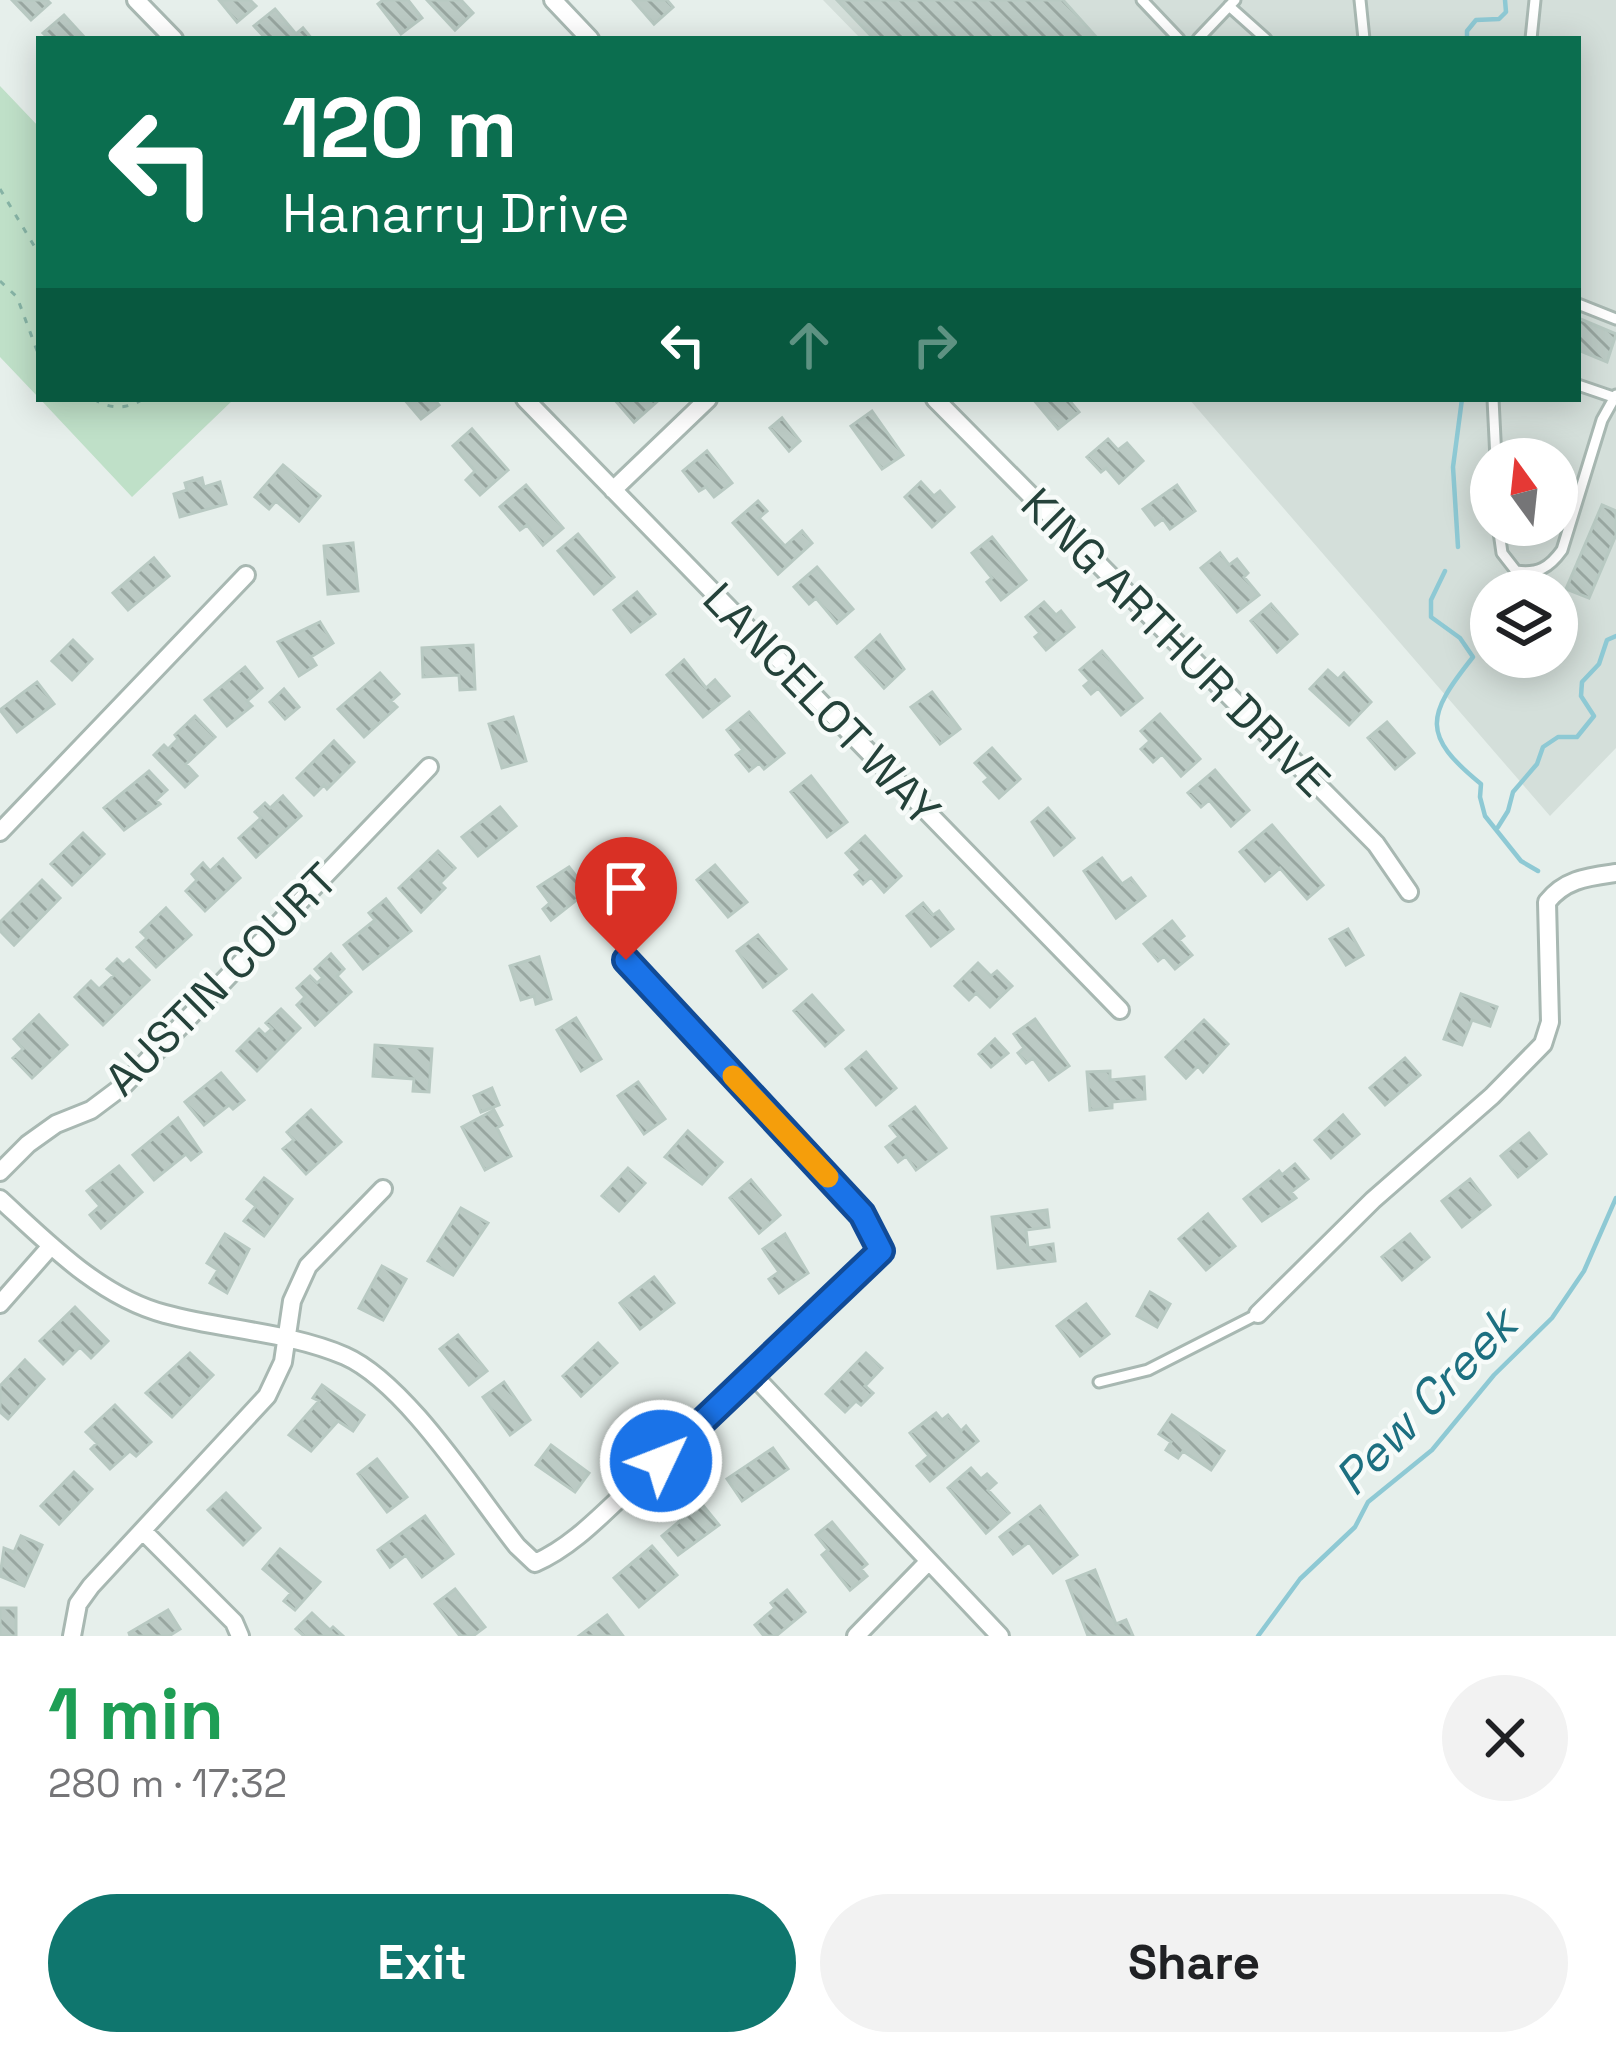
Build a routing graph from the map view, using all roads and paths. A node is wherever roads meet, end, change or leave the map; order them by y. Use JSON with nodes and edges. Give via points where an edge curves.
{"nodes":[{"id":1,"x":136,"y":0,"type":"edge"},
{"id":2,"x":554,"y":0,"type":"edge"},
{"id":3,"x":1142,"y":0,"type":"edge"},
{"id":4,"x":1360,"y":0,"type":"edge"},
{"id":5,"x":1535,"y":0,"type":"edge"},
{"id":6,"x":1232,"y":3,"type":"edge"},
{"id":7,"x":171,"y":36,"type":"edge"},
{"id":8,"x":587,"y":36,"type":"edge"},
{"id":9,"x":1176,"y":36,"type":"edge"},
{"id":10,"x":1201,"y":36,"type":"edge"},
{"id":11,"x":1263,"y":36,"type":"edge"},
{"id":12,"x":1364,"y":36,"type":"edge"},
{"id":13,"x":1531,"y":36,"type":"edge"},
{"id":14,"x":0,"y":189,"type":"edge"},
{"id":15,"x":36,"y":249,"type":"edge"},
{"id":16,"x":0,"y":281,"type":"edge"},
{"id":17,"x":1581,"y":305,"type":"edge"},
{"id":18,"x":1616,"y":320,"type":"edge"},
{"id":19,"x":36,"y":348,"type":"edge"},
{"id":20,"x":1581,"y":386,"type":"edge"},
{"id":21,"x":1615,"y":396,"type":"edge"},
{"id":22,"x":102,"y":402,"type":"edge"},
{"id":23,"x":138,"y":402,"type":"edge"},
{"id":24,"x":528,"y":402,"type":"edge"},
{"id":25,"x":705,"y":402,"type":"edge"},
{"id":26,"x":938,"y":402,"type":"edge"},
{"id":27,"x":1493,"y":402,"type":"edge"},
{"id":28,"x":1495,"y":438,"type":"edge"},
{"id":29,"x":614,"y":490,"type":"junction"},
{"id":30,"x":1578,"y":498,"type":"edge"},
{"id":31,"x":1501,"y":546,"type":"edge"},
{"id":32,"x":1563,"y":546,"type":"edge"},
{"id":33,"x":246,"y":575,"type":"dead end"},
{"id":34,"x":429,"y":767,"type":"dead end"},
{"id":35,"x":0,"y":832,"type":"edge"},
{"id":36,"x":1616,"y":873,"type":"edge"},
{"id":37,"x":1409,"y":892,"type":"dead end"},
{"id":38,"x":626,"y":960,"type":"dead end"},
{"id":39,"x":1120,"y":1010,"type":"dead end"},
{"id":40,"x":0,"y":1172,"type":"edge"},
{"id":41,"x":382,"y":1190,"type":"dead end"},
{"id":42,"x":0,"y":1199,"type":"edge"},
{"id":43,"x":51,"y":1246,"type":"junction"},
{"id":44,"x":0,"y":1304,"type":"edge"},
{"id":45,"x":1258,"y":1314,"type":"joint"},
{"id":46,"x":287,"y":1338,"type":"junction"},
{"id":47,"x":754,"y":1376,"type":"junction"},
{"id":48,"x":1099,"y":1382,"type":"dead end"},
{"id":49,"x":144,"y":1532,"type":"junction"},
{"id":50,"x":928,"y":1562,"type":"junction"},
{"id":51,"x":72,"y":1636,"type":"edge"},
{"id":52,"x":240,"y":1636,"type":"edge"},
{"id":53,"x":856,"y":1636,"type":"edge"},
{"id":54,"x":1000,"y":1636,"type":"edge"}],
"edges":[{"from":1,"to":7,"type":"street"},
{"from":2,"to":8,"type":"street"},
{"from":3,"to":9,"type":"lane"},
{"from":4,"to":12,"type":"lane"},
{"from":5,"to":13,"type":"lane"},
{"from":6,"to":10,"type":"lane"},
{"from":6,"to":11,"type":"lane"},
{"from":14,"to":15,"type":"path"},
{"from":16,"to":19,"type":"path","via":[[17,297]]},
{"from":17,"to":18,"type":"lane"},
{"from":20,"to":21,"type":"lane"},
{"from":21,"to":30,"type":"lane"},
{"from":22,"to":23,"type":"path"},
{"from":24,"to":29,"type":"street","name":"LANCELOT WAY"},
{"from":25,"to":29,"type":"street"},
{"from":26,"to":37,"type":"street","name":"KING ARTHUR DRIVE","via":[[1376,844]]},
{"from":27,"to":28,"type":"lane"},
{"from":29,"to":39,"type":"street","name":"LANCELOT WAY"},
{"from":31,"to":32,"type":"lane","via":[[1516,571],[1528,573],[1548,568]]},
{"from":33,"to":35,"type":"street"},
{"from":34,"to":40,"type":"street","name":"AUSTIN COURT","via":[[123,1086],[56,1124]]},
{"from":36,"to":45,"type":"street","via":[[1576,879],[1547,902],[1550,1022],[1543,1044]]},
{"from":38,"to":47,"type":"street","via":[[862,1214],[881,1251]]},
{"from":41,"to":46,"type":"street","via":[[308,1266]]},
{"from":42,"to":43,"type":"street"},
{"from":43,"to":44,"type":"street"},
{"from":43,"to":46,"type":"street","via":[[124,1298],[160,1313]]},
{"from":45,"to":48,"type":"lane","via":[[1148,1370]]},
{"from":46,"to":47,"type":"street","via":[[347,1357],[378,1378],[535,1563],[558,1553]]},
{"from":46,"to":49,"type":"street","via":[[267,1396]]},
{"from":47,"to":50,"type":"street"},
{"from":49,"to":51,"type":"street","via":[[78,1604]]},
{"from":49,"to":52,"type":"street"},
{"from":50,"to":53,"type":"street"},
{"from":50,"to":54,"type":"street"}]}
